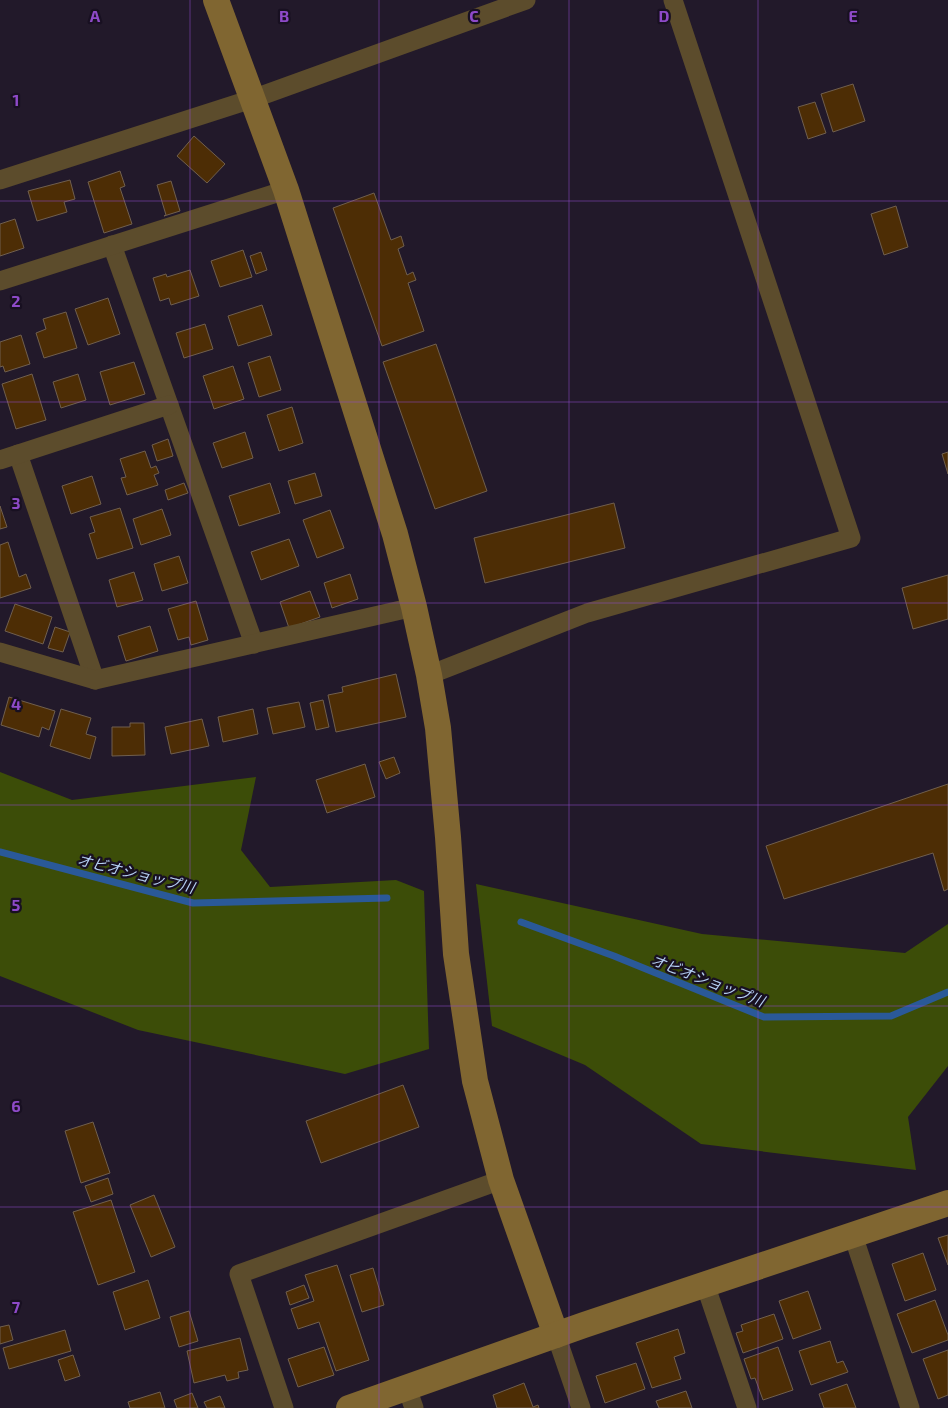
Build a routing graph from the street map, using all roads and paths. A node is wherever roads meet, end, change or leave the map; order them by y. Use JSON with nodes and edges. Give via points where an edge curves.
{"nodes":[{"id":1,"x":216,"y":0,"type":"edge"},
{"id":2,"x":526,"y":0,"type":"edge"},
{"id":3,"x":674,"y":0,"type":"edge"},
{"id":4,"x":252,"y":99,"type":"junction"},
{"id":5,"x":0,"y":180,"type":"edge"},
{"id":6,"x":286,"y":190,"type":"junction"},
{"id":7,"x":112,"y":244,"type":"junction"},
{"id":8,"x":0,"y":281,"type":"edge"},
{"id":9,"x":169,"y":405,"type":"junction"},
{"id":10,"x":18,"y":454,"type":"junction"},
{"id":11,"x":0,"y":460,"type":"edge"},
{"id":12,"x":414,"y":607,"type":"junction"},
{"id":13,"x":254,"y":644,"type":"junction"},
{"id":14,"x":0,"y":652,"type":"edge"},
{"id":15,"x":429,"y":675,"type":"junction"},
{"id":16,"x":95,"y":680,"type":"junction"},
{"id":17,"x":501,"y":1180,"type":"junction"},
{"id":18,"x":948,"y":1202,"type":"edge"},
{"id":19,"x":853,"y":1235,"type":"junction"},
{"id":20,"x":705,"y":1284,"type":"junction"},
{"id":21,"x":556,"y":1335,"type":"junction"},
{"id":22,"x":411,"y":1398,"type":"edge"},
{"id":23,"x":284,"y":1408,"type":"edge"},
{"id":24,"x":350,"y":1408,"type":"edge"},
{"id":25,"x":581,"y":1408,"type":"edge"},
{"id":26,"x":747,"y":1408,"type":"edge"},
{"id":27,"x":910,"y":1408,"type":"edge"}],
"edges":[{"from":1,"to":4,"type":"street"},
{"from":2,"to":4,"type":"street"},
{"from":3,"to":15,"type":"street","via":[[851,538],[586,613]]},
{"from":4,"to":5,"type":"street"},
{"from":4,"to":6,"type":"street"},
{"from":6,"to":7,"type":"street"},
{"from":6,"to":12,"type":"street","via":[[395,534]]},
{"from":7,"to":8,"type":"street"},
{"from":7,"to":9,"type":"street"},
{"from":9,"to":10,"type":"street"},
{"from":9,"to":13,"type":"street"},
{"from":10,"to":11,"type":"street"},
{"from":10,"to":16,"type":"street"},
{"from":12,"to":13,"type":"street"},
{"from":12,"to":15,"type":"street"},
{"from":13,"to":16,"type":"street"},
{"from":14,"to":16,"type":"street"},
{"from":15,"to":17,"type":"street","via":[[438,728],[456,954],[475,1081]]},
{"from":17,"to":21,"type":"street"},
{"from":17,"to":23,"type":"street","via":[[239,1274]]},
{"from":18,"to":19,"type":"street"},
{"from":19,"to":20,"type":"street"},
{"from":19,"to":27,"type":"street"},
{"from":20,"to":21,"type":"street"},
{"from":20,"to":26,"type":"street"},
{"from":21,"to":22,"type":"street"},
{"from":21,"to":25,"type":"street"},
{"from":22,"to":24,"type":"street"}]}
